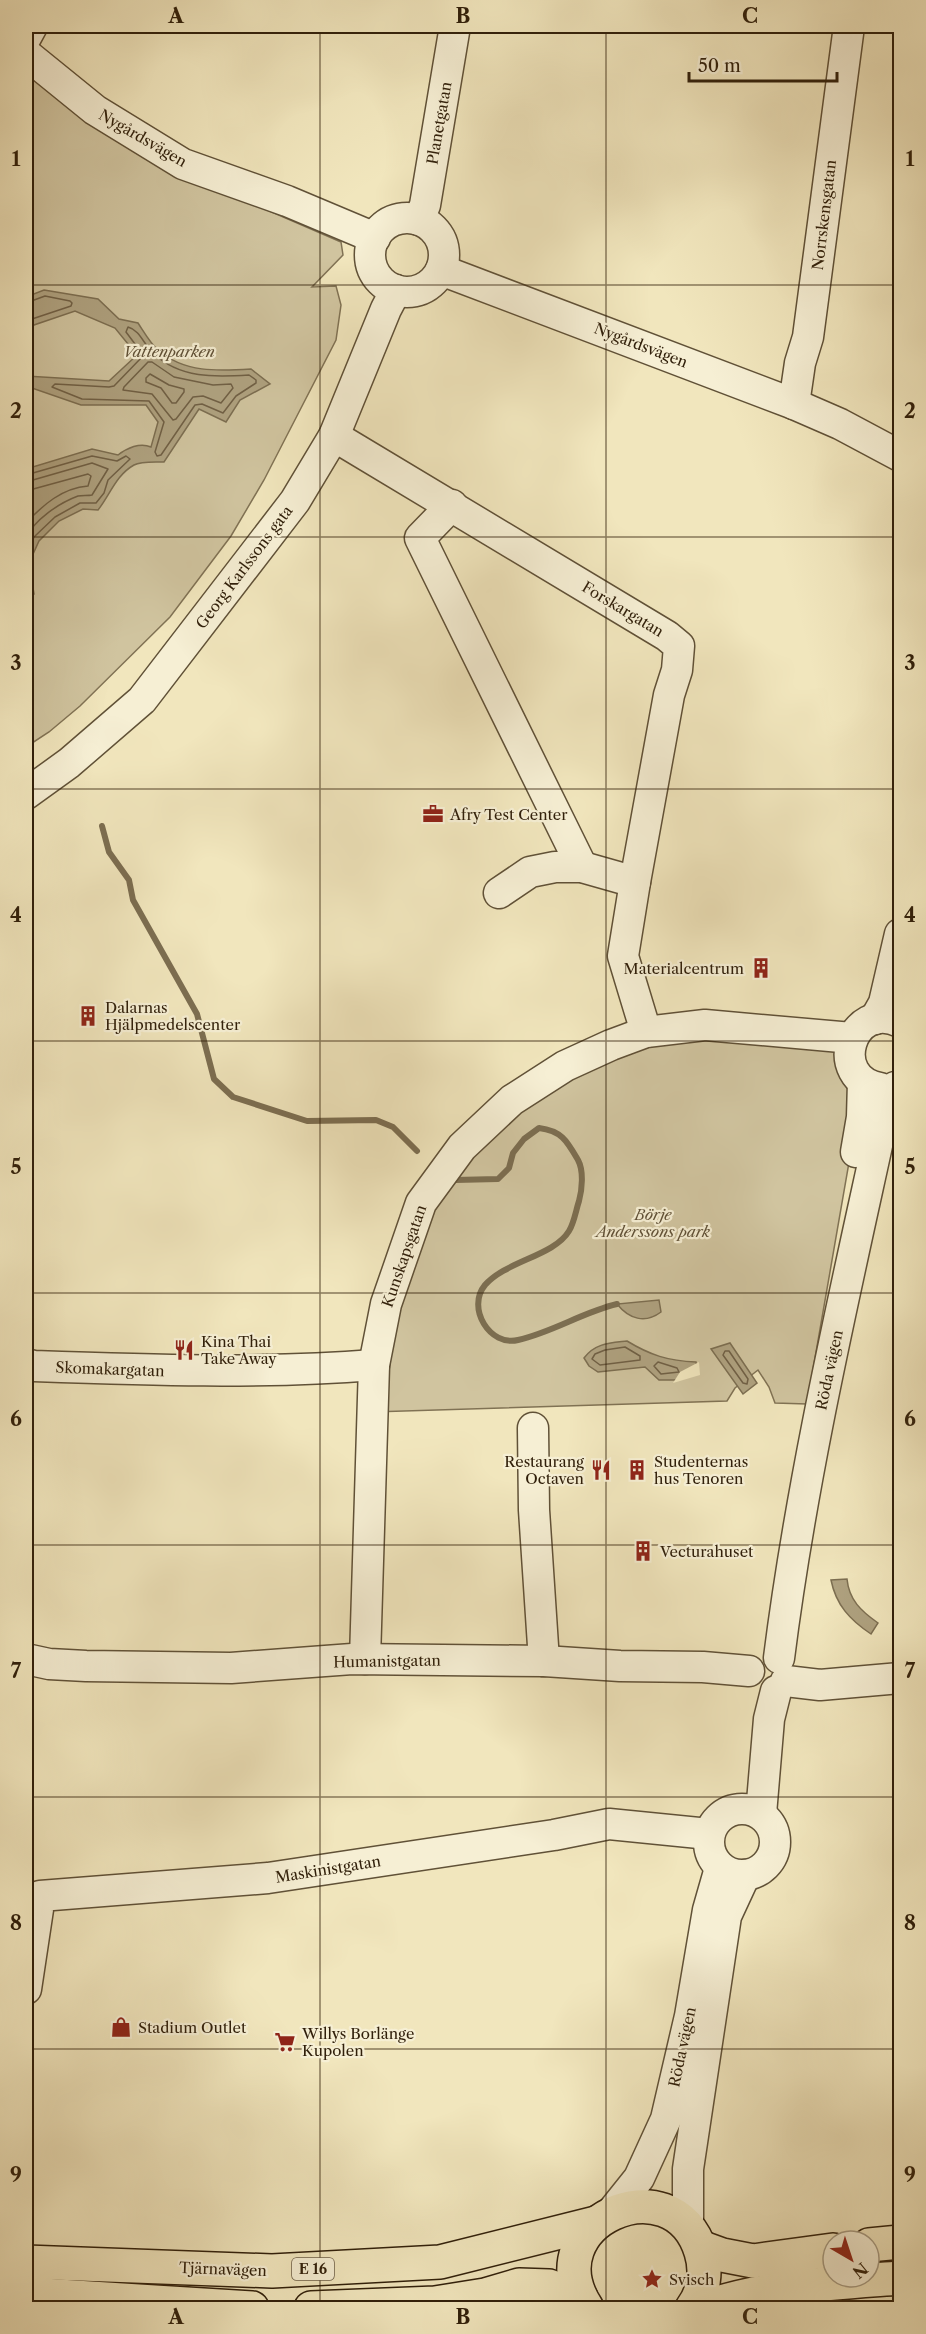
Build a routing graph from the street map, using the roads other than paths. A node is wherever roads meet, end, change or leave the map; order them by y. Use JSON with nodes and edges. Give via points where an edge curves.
{"nodes":[{"id":1,"x":32,"y":26,"type":"edge"},
{"id":2,"x":455,"y":26,"type":"edge"},
{"id":3,"x":849,"y":26,"type":"edge"},
{"id":4,"x":26,"y":37,"type":"edge"},
{"id":5,"x":26,"y":54,"type":"edge"},
{"id":6,"x":419,"y":220,"type":"junction"},
{"id":7,"x":375,"y":238,"type":"junction"},
{"id":8,"x":441,"y":270,"type":"junction"},
{"id":9,"x":396,"y":290,"type":"junction"},
{"id":10,"x":794,"y":404,"type":"junction"},
{"id":11,"x":840,"y":424,"type":"junction"},
{"id":12,"x":900,"y":435,"type":"edge"},
{"id":13,"x":334,"y":436,"type":"junction"},
{"id":14,"x":900,"y":456,"type":"edge"},
{"id":15,"x":452,"y":505,"type":"junction"},
{"id":16,"x":26,"y":794,"type":"edge"},
{"id":17,"x":582,"y":867,"type":"junction"},
{"id":18,"x":634,"y":882,"type":"junction"},
{"id":19,"x":499,"y":893,"type":"dead end"},
{"id":20,"x":900,"y":934,"type":"edge"},
{"id":21,"x":887,"y":1020,"type":"edge"},
{"id":22,"x":646,"y":1032,"type":"junction"},
{"id":23,"x":852,"y":1038,"type":"junction"},
{"id":24,"x":863,"y":1082,"type":"junction"},
{"id":25,"x":898,"y":1085,"type":"edge"},
{"id":26,"x":26,"y":1364,"type":"edge"},
{"id":27,"x":374,"y":1365,"type":"junction"},
{"id":28,"x":811,"y":1425,"type":"junction"},
{"id":29,"x":532,"y":1428,"type":"dead end"},
{"id":30,"x":26,"y":1659,"type":"edge"},
{"id":31,"x":365,"y":1659,"type":"junction"},
{"id":32,"x":544,"y":1661,"type":"junction"},
{"id":33,"x":770,"y":1675,"type":"junction"},
{"id":34,"x":900,"y":1678,"type":"edge"},
{"id":35,"x":749,"y":1811,"type":"junction"},
{"id":36,"x":709,"y":1834,"type":"junction"},
{"id":37,"x":732,"y":1872,"type":"junction"},
{"id":38,"x":26,"y":1989,"type":"edge"},
{"id":39,"x":604,"y":2218,"type":"junction"},
{"id":40,"x":694,"y":2238,"type":"junction"},
{"id":41,"x":900,"y":2242,"type":"edge"},
{"id":42,"x":881,"y":2244,"type":"edge"},
{"id":43,"x":821,"y":2252,"type":"edge"},
{"id":44,"x":26,"y":2262,"type":"edge"},
{"id":45,"x":900,"y":2278,"type":"edge"},
{"id":46,"x":26,"y":2294,"type":"edge"},
{"id":47,"x":584,"y":2303,"type":"edge"},
{"id":48,"x":252,"y":2308,"type":"edge"},
{"id":49,"x":311,"y":2308,"type":"edge"},
{"id":50,"x":692,"y":2308,"type":"edge"},
{"id":51,"x":702,"y":2308,"type":"edge"}],
"edges":[{"from":1,"to":4,"type":"street"},
{"from":2,"to":6,"type":"street","name":"Planetgatan","via":[[425,205]]},
{"from":3,"to":10,"type":"street","name":"Norrskensgatan","via":[[808,337]]},
{"from":5,"to":7,"type":"street","name":"Nygårdsvägen","via":[[95,110],[183,164]]},
{"from":6,"to":7,"type":"street","via":[[389,223]]},
{"from":6,"to":8,"type":"street","via":[[434,231],[443,246]]},
{"from":7,"to":9,"type":"street","via":[[371,248],[373,269],[386,286]]},
{"from":8,"to":9,"type":"street","via":[[428,286],[407,292]]},
{"from":8,"to":10,"type":"street","name":"Nygårdsvägen"},
{"from":9,"to":13,"type":"street","name":"Georg Karlssons gata"},
{"from":10,"to":11,"type":"street","name":"Nygårdsvägen"},
{"from":11,"to":12,"type":"street","name":"Nygårdsvägen"},
{"from":11,"to":14,"type":"street","name":"Nygårdsvägen"},
{"from":13,"to":15,"type":"street","name":"Forskargatan"},
{"from":13,"to":16,"type":"street","name":"Georg Karlssons gata","via":[[295,501],[142,700]]},
{"from":15,"to":17,"type":"street","via":[[420,538]]},
{"from":15,"to":18,"type":"street","name":"Forskargatan","via":[[679,646]]},
{"from":17,"to":18,"type":"street"},
{"from":17,"to":19,"type":"street","via":[[530,872]]},
{"from":18,"to":22,"type":"street","name":"Forskargatan","via":[[624,956]]},
{"from":20,"to":21,"type":"street","via":[[885,1003]]},
{"from":21,"to":23,"type":"street","via":[[858,1030]]},
{"from":22,"to":23,"type":"street","name":"Kunskapsgatan","via":[[705,1024]]},
{"from":22,"to":27,"type":"street","name":"Kunskapsgatan","via":[[565,1066],[512,1100],[462,1147],[421,1203],[386,1304]]},
{"from":23,"to":24,"type":"street","via":[[851,1065]]},
{"from":24,"to":25,"type":"street","via":[[884,1088]]},
{"from":24,"to":28,"type":"street","name":"Röda vägen","via":[[862,1116]]},
{"from":25,"to":28,"type":"street","name":"Röda vägen","via":[[883,1118]]},
{"from":26,"to":27,"type":"street","name":"Skomakargatan","via":[[159,1371],[306,1370]]},
{"from":27,"to":31,"type":"street","name":"Kunskapsgatan"},
{"from":28,"to":33,"type":"street","name":"Röda vägen"},
{"from":29,"to":32,"type":"street"},
{"from":30,"to":31,"type":"street","name":"Humanistgatan","via":[[86,1666],[231,1668]]},
{"from":31,"to":32,"type":"street","name":"Humanistgatan"},
{"from":32,"to":33,"type":"street","name":"Humanistgatan","via":[[703,1667]]},
{"from":33,"to":34,"type":"street","via":[[820,1685]]},
{"from":33,"to":35,"type":"street","name":"Röda vägen","via":[[754,1716]]},
{"from":35,"to":36,"type":"street","via":[[719,1816]]},
{"from":35,"to":37,"type":"street","via":[[773,1830],[774,1850],[763,1868]]},
{"from":36,"to":37,"type":"street","via":[[710,1853]]},
{"from":36,"to":38,"type":"street","name":"Maskinistgatan","via":[[609,1824],[268,1878],[40,1896]]},
{"from":37,"to":39,"type":"street","name":"Röda vägen","via":[[708,1910],[690,2016],[666,2119],[639,2178]]},
{"from":37,"to":40,"type":"street","name":"Röda vägen","via":[[688,2169]]},
{"from":39,"to":40,"type":"highway","name":"Tjärnavägen","via":[[639,2206],[653,2208],[666,2212]]},
{"from":39,"to":44,"type":"highway","name":"Tjärnavägen","number":"E 16","via":[[440,2262],[272,2271]]},
{"from":39,"to":47,"type":"highway","via":[[585,2236],[578,2250],[576,2283]]},
{"from":40,"to":43,"type":"highway","via":[[722,2256],[753,2261]]},
{"from":40,"to":50,"type":"highway","via":[[705,2270],[701,2293]]},
{"from":41,"to":42,"type":"highway"},
{"from":45,"to":51,"type":"highway","via":[[742,2296]]},
{"from":46,"to":48,"type":"highway"},
{"from":47,"to":49,"type":"highway","via":[[558,2288],[541,2285],[435,2303]]}]}
